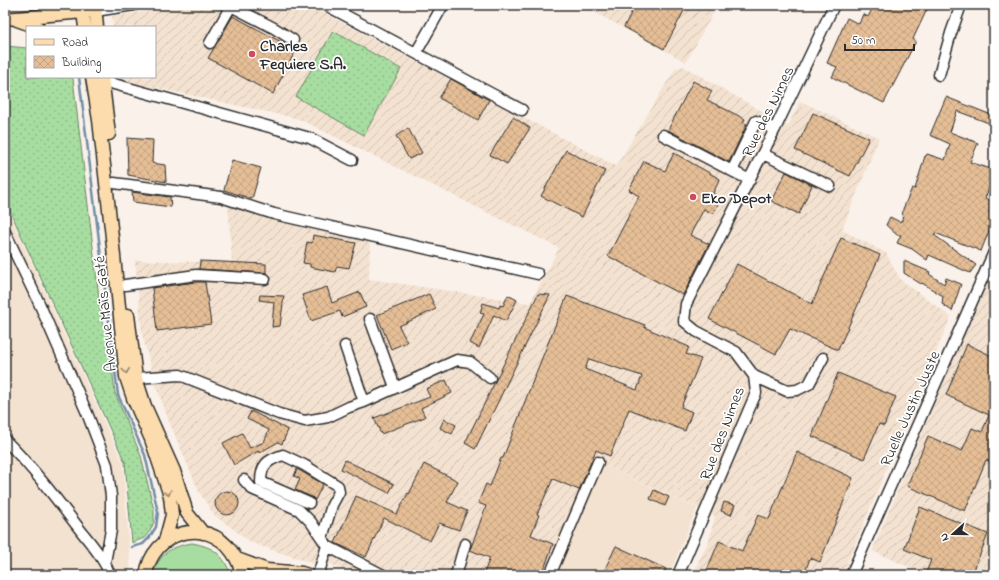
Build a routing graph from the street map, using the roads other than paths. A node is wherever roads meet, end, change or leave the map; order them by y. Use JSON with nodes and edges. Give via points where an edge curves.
{"nodes":[{"id":1,"x":134,"y":5,"type":"edge"},
{"id":2,"x":326,"y":5,"type":"edge"},
{"id":3,"x":443,"y":5,"type":"edge"},
{"id":4,"x":834,"y":5,"type":"edge"},
{"id":5,"x":961,"y":5,"type":"edge"},
{"id":6,"x":82,"y":8,"type":"edge"},
{"id":7,"x":95,"y":8,"type":"edge"},
{"id":8,"x":226,"y":8,"type":"edge"},
{"id":9,"x":10,"y":18,"type":"edge"},
{"id":10,"x":34,"y":26,"type":"edge"},
{"id":11,"x":85,"y":26,"type":"edge"},
{"id":12,"x":97,"y":26,"type":"edge"},
{"id":13,"x":293,"y":40,"type":"dead end"},
{"id":14,"x":210,"y":43,"type":"dead end"},
{"id":15,"x":416,"y":53,"type":"junction"},
{"id":16,"x":939,"y":76,"type":"dead end"},
{"id":17,"x":96,"y":79,"type":"edge"},
{"id":18,"x":522,"y":110,"type":"dead end"},
{"id":19,"x":775,"y":129,"type":"junction"},
{"id":20,"x":663,"y":135,"type":"dead end"},
{"id":21,"x":763,"y":154,"type":"junction"},
{"id":22,"x":352,"y":160,"type":"dead end"},
{"id":23,"x":732,"y":171,"type":"junction"},
{"id":24,"x":750,"y":180,"type":"junction"},
{"id":25,"x":114,"y":184,"type":"junction"},
{"id":26,"x":830,"y":186,"type":"dead end"},
{"id":27,"x":5,"y":232,"type":"edge"},
{"id":28,"x":994,"y":252,"type":"edge"},
{"id":29,"x":538,"y":274,"type":"dead end"},
{"id":30,"x":265,"y":279,"type":"dead end"},
{"id":31,"x":125,"y":285,"type":"junction"},
{"id":32,"x":370,"y":319,"type":"dead end"},
{"id":33,"x":346,"y":346,"type":"dead end"},
{"id":34,"x":823,"y":358,"type":"dead end"},
{"id":35,"x":754,"y":376,"type":"junction"},
{"id":36,"x":136,"y":378,"type":"junction"},
{"id":37,"x":490,"y":378,"type":"dead end"},
{"id":38,"x":395,"y":387,"type":"junction"},
{"id":39,"x":364,"y":402,"type":"junction"},
{"id":40,"x":5,"y":440,"type":"edge"},
{"id":41,"x":598,"y":462,"type":"dead end"},
{"id":42,"x":244,"y":480,"type":"dead end"},
{"id":43,"x":309,"y":503,"type":"dead end"},
{"id":44,"x":203,"y":533,"type":"junction"},
{"id":45,"x":165,"y":541,"type":"junction"},
{"id":46,"x":325,"y":542,"type":"junction"},
{"id":47,"x":465,"y":544,"type":"dead end"},
{"id":48,"x":237,"y":559,"type":"junction"},
{"id":49,"x":105,"y":562,"type":"junction"},
{"id":50,"x":110,"y":575,"type":"edge"},
{"id":51,"x":146,"y":575,"type":"edge"},
{"id":52,"x":241,"y":575,"type":"edge"},
{"id":53,"x":308,"y":575,"type":"edge"},
{"id":54,"x":318,"y":575,"type":"edge"},
{"id":55,"x":383,"y":575,"type":"edge"},
{"id":56,"x":456,"y":575,"type":"edge"},
{"id":57,"x":550,"y":575,"type":"edge"},
{"id":58,"x":678,"y":575,"type":"edge"},
{"id":59,"x":851,"y":575,"type":"edge"}],
"edges":[{"from":1,"to":7,"type":"street"},
{"from":2,"to":15,"type":"street"},
{"from":3,"to":15,"type":"street"},
{"from":4,"to":19,"type":"street","name":"Rue des Nimes"},
{"from":5,"to":16,"type":"street"},
{"from":6,"to":7,"type":"main road"},
{"from":6,"to":9,"type":"main road"},
{"from":6,"to":11,"type":"main road"},
{"from":7,"to":12,"type":"main road"},
{"from":8,"to":13,"type":"street","via":[[231,6]]},
{"from":8,"to":14,"type":"street"},
{"from":9,"to":10,"type":"main road"},
{"from":15,"to":18,"type":"street"},
{"from":17,"to":22,"type":"street","via":[[310,138]]},
{"from":17,"to":25,"type":"main road","name":"Avenue Maïs Gaté"},
{"from":17,"to":45,"type":"main road","name":"Avenue Maïs Gaté","one_way":true,"via":[[126,377],[170,496],[172,514]]},
{"from":19,"to":21,"type":"street","name":"Rue des Nimes"},
{"from":19,"to":23,"type":"street","via":[[756,121]]},
{"from":20,"to":23,"type":"street"},
{"from":21,"to":24,"type":"street","name":"Rue des Nimes"},
{"from":21,"to":26,"type":"street"},
{"from":23,"to":24,"type":"street"},
{"from":24,"to":35,"type":"street","name":"Rue des Nimes","via":[[686,304],[684,321],[696,331],[736,352]]},
{"from":25,"to":29,"type":"street","via":[[221,197],[274,214]]},
{"from":25,"to":31,"type":"main road","name":"Avenue Maïs Gaté"},
{"from":27,"to":49,"type":"street","via":[[39,303],[107,465],[111,530]]},
{"from":28,"to":59,"type":"street","name":"Ruelle Justin Juste"},
{"from":30,"to":31,"type":"street","via":[[196,275]]},
{"from":31,"to":36,"type":"main road","name":"Avenue Maïs Gaté"},
{"from":32,"to":38,"type":"street"},
{"from":33,"to":39,"type":"street"},
{"from":34,"to":35,"type":"street","via":[[809,384],[797,390],[787,391]]},
{"from":35,"to":58,"type":"street","name":"Rue des Nimes","via":[[756,393]]},
{"from":36,"to":39,"type":"street","via":[[180,375],[279,414],[305,421],[328,417]]},
{"from":36,"to":44,"type":"main road","name":"Avenue Maïs Gaté","via":[[145,406],[174,471],[187,513]]},
{"from":37,"to":38,"type":"street","via":[[470,362],[458,360]]},
{"from":38,"to":39,"type":"street"},
{"from":40,"to":49,"type":"street","via":[[21,456]]},
{"from":41,"to":57,"type":"street"},
{"from":42,"to":46,"type":"street","via":[[252,489],[299,510]]},
{"from":43,"to":46,"type":"street","via":[[261,482],[262,469],[269,461],[283,455],[338,486],[339,492],[332,505]]},
{"from":44,"to":45,"type":"main road","via":[[190,532]]},
{"from":44,"to":48,"type":"main road","via":[[217,538]]},
{"from":45,"to":51,"type":"main road","via":[[154,552],[147,566]]},
{"from":46,"to":54,"type":"street"},
{"from":46,"to":55,"type":"street"},
{"from":47,"to":56,"type":"street"},
{"from":48,"to":52,"type":"main road"},
{"from":48,"to":53,"type":"main road","via":[[267,570]]},
{"from":49,"to":50,"type":"street"}]}
